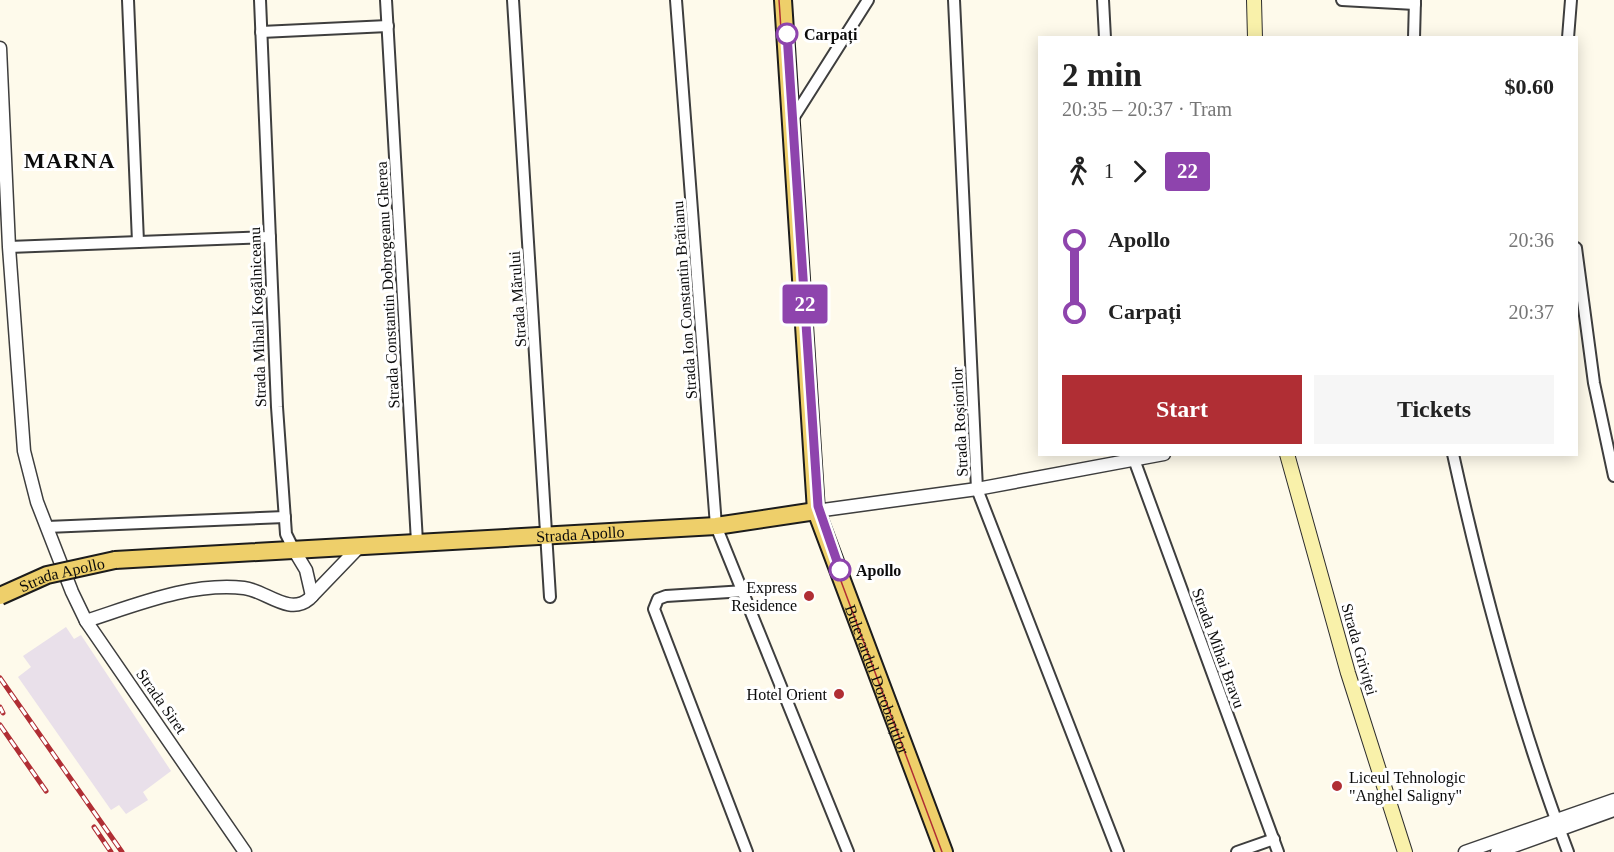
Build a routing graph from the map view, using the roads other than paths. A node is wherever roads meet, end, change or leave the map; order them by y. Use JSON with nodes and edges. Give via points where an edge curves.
{"nodes":[{"id":1,"x":128,"y":0,"type":"edge"},
{"id":2,"x":260,"y":0,"type":"edge"},
{"id":3,"x":386,"y":0,"type":"edge"},
{"id":4,"x":513,"y":0,"type":"edge"},
{"id":5,"x":676,"y":0,"type":"edge"},
{"id":6,"x":783,"y":0,"type":"edge"},
{"id":7,"x":868,"y":0,"type":"edge"},
{"id":8,"x":954,"y":0,"type":"edge"},
{"id":9,"x":1103,"y":0,"type":"edge"},
{"id":10,"x":1254,"y":0,"type":"edge"},
{"id":11,"x":1342,"y":0,"type":"edge"},
{"id":12,"x":1570,"y":0,"type":"edge"},
{"id":13,"x":1415,"y":2,"type":"edge"},
{"id":14,"x":388,"y":26,"type":"junction"},
{"id":15,"x":261,"y":32,"type":"junction"},
{"id":16,"x":1105,"y":36,"type":"edge"},
{"id":17,"x":1255,"y":36,"type":"edge"},
{"id":18,"x":1414,"y":36,"type":"edge"},
{"id":19,"x":1568,"y":36,"type":"edge"},
{"id":20,"x":0,"y":48,"type":"edge"},
{"id":21,"x":790,"y":122,"type":"junction"},
{"id":22,"x":270,"y":237,"type":"junction"},
{"id":23,"x":138,"y":242,"type":"junction"},
{"id":24,"x":9,"y":247,"type":"junction"},
{"id":25,"x":1578,"y":263,"type":"edge"},
{"id":26,"x":1288,"y":456,"type":"edge"},
{"id":27,"x":1453,"y":456,"type":"edge"},
{"id":28,"x":1132,"y":457,"type":"edge"},
{"id":29,"x":1614,"y":476,"type":"edge"},
{"id":30,"x":977,"y":489,"type":"junction"},
{"id":31,"x":816,"y":512,"type":"junction"},
{"id":32,"x":285,"y":517,"type":"junction"},
{"id":33,"x":716,"y":526,"type":"junction"},
{"id":34,"x":47,"y":527,"type":"junction"},
{"id":35,"x":547,"y":536,"type":"junction"},
{"id":36,"x":417,"y":542,"type":"junction"},
{"id":37,"x":360,"y":546,"type":"junction"},
{"id":38,"x":294,"y":550,"type":"junction"},
{"id":39,"x":744,"y":591,"type":"junction"},
{"id":40,"x":0,"y":596,"type":"edge"},
{"id":41,"x":312,"y":596,"type":"junction"},
{"id":42,"x":550,"y":597,"type":"dead end"},
{"id":43,"x":86,"y":621,"type":"junction"},
{"id":44,"x":1614,"y":800,"type":"edge"},
{"id":45,"x":1614,"y":810,"type":"edge"},
{"id":46,"x":1558,"y":824,"type":"junction"},
{"id":47,"x":1274,"y":839,"type":"junction"},
{"id":48,"x":245,"y":852,"type":"edge"},
{"id":49,"x":747,"y":852,"type":"edge"},
{"id":50,"x":848,"y":852,"type":"edge"},
{"id":51,"x":944,"y":852,"type":"edge"},
{"id":52,"x":1118,"y":852,"type":"edge"},
{"id":53,"x":1237,"y":852,"type":"edge"},
{"id":54,"x":1278,"y":852,"type":"edge"},
{"id":55,"x":1404,"y":852,"type":"edge"},
{"id":56,"x":1465,"y":852,"type":"edge"},
{"id":57,"x":1497,"y":852,"type":"edge"},
{"id":58,"x":1568,"y":852,"type":"edge"}],
"edges":[{"from":1,"to":23,"type":"street"},
{"from":2,"to":15,"type":"street","name":"Strada Mihail Kogălniceanu"},
{"from":3,"to":14,"type":"street","name":"Strada Constantin Dobrogeanu Gherea"},
{"from":4,"to":35,"type":"street","name":"Strada Mărului"},
{"from":5,"to":33,"type":"street","name":"Strada Ion Constantin Brătianu"},
{"from":6,"to":21,"type":"main road","name":"Bulevardul Dorobanților"},
{"from":7,"to":21,"type":"street"},
{"from":8,"to":30,"type":"street","name":"Strada Roșiorilor"},
{"from":9,"to":16,"type":"street"},
{"from":10,"to":17,"type":"main road"},
{"from":11,"to":13,"type":"street"},
{"from":12,"to":19,"type":"street"},
{"from":13,"to":18,"type":"street"},
{"from":14,"to":15,"type":"street"},
{"from":14,"to":36,"type":"street","name":"Strada Constantin Dobrogeanu Gherea"},
{"from":15,"to":22,"type":"street","name":"Strada Mihail Kogălniceanu"},
{"from":20,"to":24,"type":"street","name":"Strada Siret"},
{"from":21,"to":31,"type":"main road","name":"Bulevardul Dorobanților"},
{"from":22,"to":23,"type":"street"},
{"from":22,"to":32,"type":"street","name":"Strada Mihail Kogălniceanu"},
{"from":23,"to":24,"type":"street"},
{"from":24,"to":34,"type":"street","name":"Strada Siret","via":[[24,451]]},
{"from":25,"to":29,"type":"street","via":[[1594,382]]},
{"from":26,"to":55,"type":"main road","name":"Strada Griviței","via":[[1348,673]]},
{"from":27,"to":46,"type":"street","via":[[1478,568],[1519,711]]},
{"from":28,"to":30,"type":"street","name":"Strada Apollo"},
{"from":28,"to":47,"type":"street","name":"Strada Mihai Bravu"},
{"from":30,"to":31,"type":"street","name":"Strada Apollo"},
{"from":30,"to":52,"type":"street","name":"Strada Roșiorilor"},
{"from":31,"to":33,"type":"main road","name":"Strada Apollo"},
{"from":31,"to":51,"type":"main road","name":"Bulevardul Dorobanților"},
{"from":32,"to":34,"type":"street"},
{"from":32,"to":38,"type":"street","name":"Strada Mihail Kogălniceanu","via":[[287,537]]},
{"from":33,"to":35,"type":"main road","name":"Strada Apollo"},
{"from":33,"to":39,"type":"street","name":"Strada Ion Constantin Brătianu"},
{"from":34,"to":43,"type":"street","name":"Strada Siret"},
{"from":35,"to":36,"type":"main road","name":"Strada Apollo"},
{"from":35,"to":42,"type":"street","name":"Strada Mărului"},
{"from":36,"to":37,"type":"main road","name":"Strada Apollo"},
{"from":37,"to":38,"type":"main road","name":"Strada Apollo"},
{"from":37,"to":41,"type":"street"},
{"from":38,"to":40,"type":"main road","name":"Strada Apollo","bridge":true,"via":[[115,560],[47,575]]},
{"from":38,"to":41,"type":"street","name":"Strada Mihail Kogălniceanu","via":[[306,570]]},
{"from":39,"to":49,"type":"street","via":[[666,596],[658,599],[654,609]]},
{"from":39,"to":50,"type":"street","name":"Strada Ion Constantin Brătianu"},
{"from":41,"to":43,"type":"street","via":[[305,602],[289,605],[250,589],[200,590],[169,595]]},
{"from":43,"to":48,"type":"street","name":"Strada Siret"},
{"from":44,"to":46,"type":"street"},
{"from":45,"to":46,"type":"street"},
{"from":46,"to":56,"type":"street"},
{"from":46,"to":57,"type":"street"},
{"from":46,"to":58,"type":"street"},
{"from":47,"to":53,"type":"street"},
{"from":47,"to":54,"type":"street","name":"Strada Mihai Bravu"}]}
